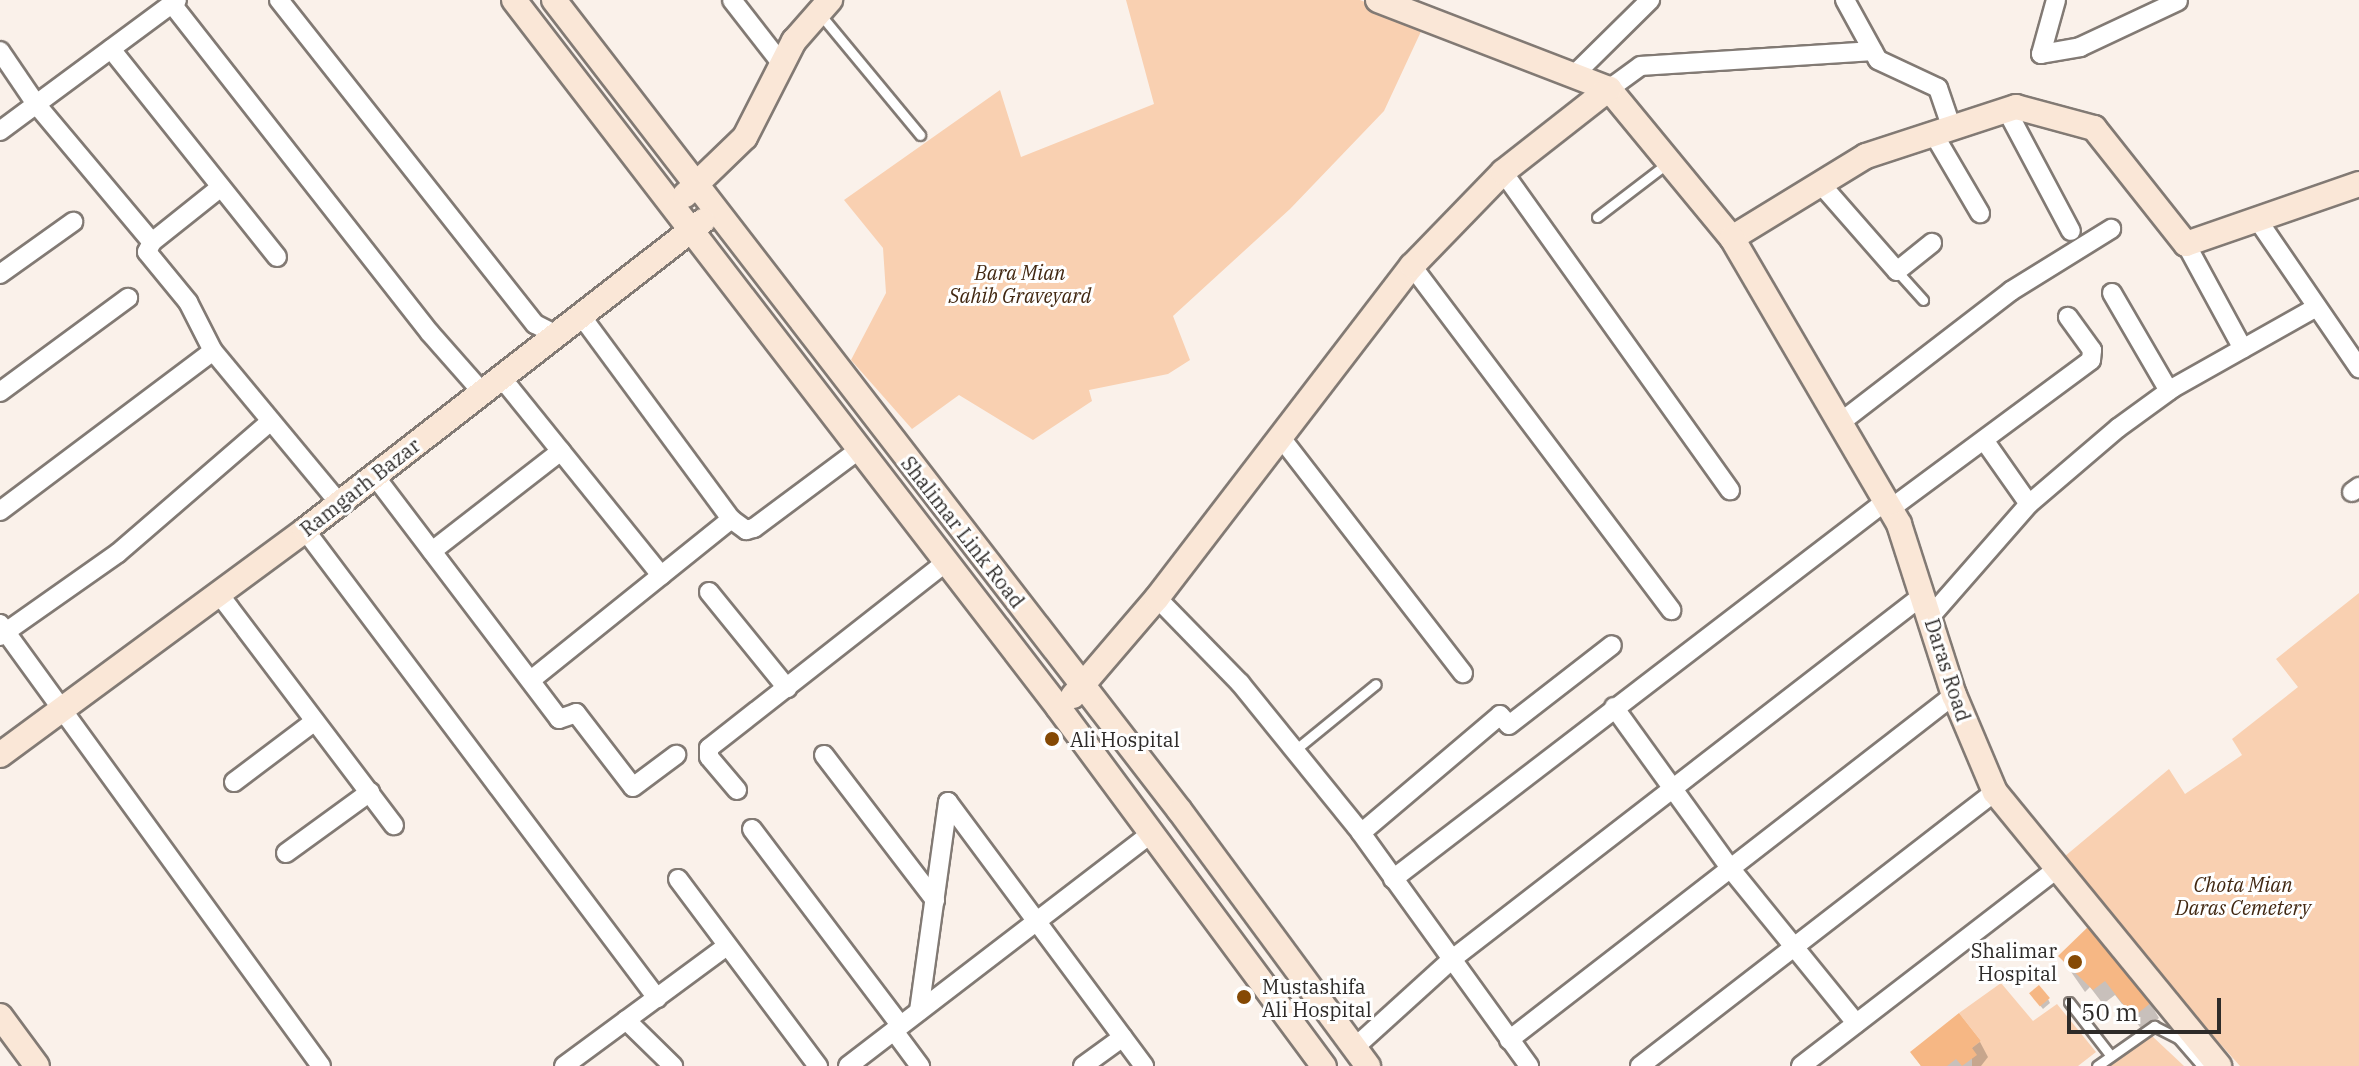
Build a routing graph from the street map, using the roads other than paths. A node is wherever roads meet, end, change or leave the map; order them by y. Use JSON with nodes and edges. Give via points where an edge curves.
{"nodes":[{"id":1,"x":279,"y":0,"type":"edge"},
{"id":2,"x":514,"y":0,"type":"edge"},
{"id":3,"x":554,"y":0,"type":"edge"},
{"id":4,"x":732,"y":0,"type":"edge"},
{"id":5,"x":1378,"y":0,"type":"edge"},
{"id":6,"x":1650,"y":0,"type":"edge"},
{"id":7,"x":1845,"y":0,"type":"edge"},
{"id":8,"x":2056,"y":0,"type":"edge"},
{"id":9,"x":2179,"y":0,"type":"edge"},
{"id":10,"x":165,"y":4,"type":"edge"},
{"id":11,"x":824,"y":6,"type":"edge"},
{"id":12,"x":111,"y":49,"type":"junction"},
{"id":13,"x":0,"y":51,"type":"edge"},
{"id":14,"x":1873,"y":51,"type":"junction"},
{"id":15,"x":781,"y":63,"type":"junction"},
{"id":16,"x":1591,"y":82,"type":"junction"},
{"id":17,"x":36,"y":104,"type":"junction"},
{"id":18,"x":2006,"y":109,"type":"junction"},
{"id":19,"x":1942,"y":129,"type":"junction"},
{"id":20,"x":0,"y":131,"type":"edge"},
{"id":21,"x":920,"y":135,"type":"dead end"},
{"id":22,"x":1672,"y":160,"type":"junction"},
{"id":23,"x":1503,"y":172,"type":"junction"},
{"id":24,"x":1819,"y":182,"type":"junction"},
{"id":25,"x":2359,"y":184,"type":"edge"},
{"id":26,"x":695,"y":186,"type":"junction"},
{"id":27,"x":221,"y":187,"type":"junction"},
{"id":28,"x":672,"y":206,"type":"junction"},
{"id":29,"x":714,"y":212,"type":"junction"},
{"id":30,"x":1980,"y":213,"type":"dead end"},
{"id":31,"x":1597,"y":217,"type":"dead end"},
{"id":32,"x":2257,"y":219,"type":"junction"},
{"id":33,"x":73,"y":222,"type":"dead end"},
{"id":34,"x":2111,"y":229,"type":"dead end"},
{"id":35,"x":691,"y":230,"type":"junction"},
{"id":36,"x":2071,"y":231,"type":"dead end"},
{"id":37,"x":1732,"y":238,"type":"junction"},
{"id":38,"x":152,"y":242,"type":"junction"},
{"id":39,"x":1932,"y":243,"type":"dead end"},
{"id":40,"x":2186,"y":244,"type":"junction"},
{"id":41,"x":277,"y":257,"type":"dead end"},
{"id":42,"x":1412,"y":266,"type":"junction"},
{"id":43,"x":1897,"y":271,"type":"junction"},
{"id":44,"x":0,"y":274,"type":"edge"},
{"id":45,"x":2112,"y":293,"type":"dead end"},
{"id":46,"x":128,"y":298,"type":"dead end"},
{"id":47,"x":1923,"y":300,"type":"dead end"},
{"id":48,"x":2317,"y":307,"type":"junction"},
{"id":49,"x":582,"y":317,"type":"junction"},
{"id":50,"x":2068,"y":317,"type":"dead end"},
{"id":51,"x":557,"y":335,"type":"junction"},
{"id":52,"x":2243,"y":349,"type":"junction"},
{"id":53,"x":213,"y":351,"type":"junction"},
{"id":54,"x":2359,"y":368,"type":"edge"},
{"id":55,"x":491,"y":384,"type":"junction"},
{"id":56,"x":2,"y":385,"type":"edge"},
{"id":57,"x":2169,"y":391,"type":"junction"},
{"id":58,"x":271,"y":421,"type":"junction"},
{"id":59,"x":1841,"y":422,"type":"junction"},
{"id":60,"x":1282,"y":439,"type":"junction"},
{"id":61,"x":1984,"y":440,"type":"junction"},
{"id":62,"x":860,"y":449,"type":"junction"},
{"id":63,"x":561,"y":451,"type":"junction"},
{"id":64,"x":374,"y":475,"type":"junction"},
{"id":65,"x":1730,"y":490,"type":"dead end"},
{"id":66,"x":339,"y":503,"type":"junction"},
{"id":67,"x":2029,"y":504,"type":"junction"},
{"id":68,"x":1888,"y":505,"type":"junction"},
{"id":69,"x":0,"y":511,"type":"edge"},
{"id":70,"x":731,"y":519,"type":"junction"},
{"id":71,"x":305,"y":530,"type":"junction"},
{"id":72,"x":432,"y":551,"type":"junction"},
{"id":73,"x":945,"y":563,"type":"junction"},
{"id":74,"x":661,"y":575,"type":"junction"},
{"id":75,"x":709,"y":592,"type":"dead end"},
{"id":76,"x":219,"y":594,"type":"junction"},
{"id":77,"x":1157,"y":598,"type":"junction"},
{"id":78,"x":1927,"y":606,"type":"junction"},
{"id":79,"x":1671,"y":610,"type":"dead end"},
{"id":80,"x":2,"y":631,"type":"edge"},
{"id":81,"x":1612,"y":645,"type":"dead end"},
{"id":82,"x":1463,"y":673,"type":"dead end"},
{"id":83,"x":531,"y":680,"type":"junction"},
{"id":84,"x":1376,"y":684,"type":"dead end"},
{"id":85,"x":787,"y":688,"type":"junction"},
{"id":86,"x":1084,"y":688,"type":"junction"},
{"id":87,"x":1954,"y":695,"type":"junction"},
{"id":88,"x":65,"y":707,"type":"junction"},
{"id":89,"x":1058,"y":707,"type":"junction"},
{"id":90,"x":1614,"y":707,"type":"junction"},
{"id":91,"x":315,"y":721,"type":"junction"},
{"id":92,"x":1295,"y":750,"type":"junction"},
{"id":93,"x":0,"y":755,"type":"edge"},
{"id":94,"x":676,"y":755,"type":"dead end"},
{"id":95,"x":824,"y":755,"type":"dead end"},
{"id":96,"x":234,"y":782,"type":"dead end"},
{"id":97,"x":1675,"y":786,"type":"junction"},
{"id":98,"x":737,"y":790,"type":"dead end"},
{"id":99,"x":370,"y":792,"type":"junction"},
{"id":100,"x":1995,"y":792,"type":"junction"},
{"id":101,"x":394,"y":825,"type":"dead end"},
{"id":102,"x":752,"y":829,"type":"dead end"},
{"id":103,"x":1152,"y":833,"type":"junction"},
{"id":104,"x":1361,"y":833,"type":"junction"},
{"id":105,"x":286,"y":853,"type":"dead end"},
{"id":106,"x":1730,"y":868,"type":"junction"},
{"id":107,"x":2057,"y":869,"type":"junction"},
{"id":108,"x":678,"y":879,"type":"dead end"},
{"id":109,"x":1393,"y":879,"type":"junction"},
{"id":110,"x":935,"y":900,"type":"junction"},
{"id":111,"x":1038,"y":920,"type":"junction"},
{"id":112,"x":727,"y":946,"type":"junction"},
{"id":113,"x":1794,"y":947,"type":"junction"},
{"id":114,"x":1451,"y":960,"type":"junction"},
{"id":115,"x":657,"y":998,"type":"junction"},
{"id":116,"x":2069,"y":1002,"type":"dead end"},
{"id":117,"x":919,"y":1011,"type":"junction"},
{"id":118,"x":0,"y":1016,"type":"edge"},
{"id":119,"x":626,"y":1020,"type":"junction"},
{"id":120,"x":1856,"y":1023,"type":"junction"},
{"id":121,"x":897,"y":1028,"type":"junction"},
{"id":122,"x":1123,"y":1037,"type":"junction"},
{"id":123,"x":1509,"y":1040,"type":"junction"},
{"id":124,"x":2111,"y":1056,"type":"junction"},
{"id":125,"x":1361,"y":1057,"type":"edge"},
{"id":126,"x":37,"y":1066,"type":"edge"},
{"id":127,"x":321,"y":1066,"type":"edge"},
{"id":128,"x":564,"y":1066,"type":"edge"},
{"id":129,"x":673,"y":1066,"type":"edge"},
{"id":130,"x":818,"y":1066,"type":"edge"},
{"id":131,"x":848,"y":1066,"type":"edge"},
{"id":132,"x":920,"y":1066,"type":"edge"},
{"id":133,"x":1083,"y":1066,"type":"edge"},
{"id":134,"x":1144,"y":1066,"type":"edge"},
{"id":135,"x":1324,"y":1066,"type":"edge"},
{"id":136,"x":1529,"y":1066,"type":"edge"},
{"id":137,"x":1640,"y":1066,"type":"edge"},
{"id":138,"x":1801,"y":1066,"type":"edge"},
{"id":139,"x":2097,"y":1066,"type":"edge"},
{"id":140,"x":2202,"y":1066,"type":"edge"},
{"id":141,"x":2219,"y":1066,"type":"edge"}],
"edges":[{"from":1,"to":51,"type":"street","via":[[535,324]]},
{"from":2,"to":28,"type":"street","name":"Shalimar Link Road"},
{"from":3,"to":26,"type":"street","name":"Shalimar Link Road"},
{"from":4,"to":15,"type":"street"},
{"from":5,"to":16,"type":"street"},
{"from":6,"to":16,"type":"street"},
{"from":7,"to":14,"type":"street"},
{"from":8,"to":9,"type":"street","via":[[2041,54],[2080,47]]},
{"from":10,"to":12,"type":"street"},
{"from":10,"to":55,"type":"street","via":[[430,333]]},
{"from":11,"to":15,"type":"street"},
{"from":11,"to":21,"type":"lane"},
{"from":12,"to":17,"type":"street"},
{"from":12,"to":27,"type":"street"},
{"from":13,"to":17,"type":"street"},
{"from":14,"to":16,"type":"street","via":[[1641,66]]},
{"from":14,"to":19,"type":"street","via":[[1878,60],[1938,88]]},
{"from":15,"to":26,"type":"street","via":[[745,137]]},
{"from":16,"to":22,"type":"street","name":"Daras Road"},
{"from":16,"to":23,"type":"street"},
{"from":17,"to":20,"type":"street"},
{"from":17,"to":38,"type":"street"},
{"from":18,"to":19,"type":"street"},
{"from":18,"to":36,"type":"street"},
{"from":18,"to":40,"type":"street","via":[[2094,128]]},
{"from":19,"to":24,"type":"street","via":[[1866,156]]},
{"from":19,"to":30,"type":"street"},
{"from":22,"to":31,"type":"lane"},
{"from":22,"to":37,"type":"street","name":"Daras Road"},
{"from":23,"to":42,"type":"street"},
{"from":23,"to":65,"type":"street"},
{"from":24,"to":37,"type":"street"},
{"from":24,"to":43,"type":"street"},
{"from":25,"to":32,"type":"street"},
{"from":26,"to":28,"type":"street"},
{"from":26,"to":29,"type":"street","name":"Shalimar Link Road"},
{"from":27,"to":38,"type":"street"},
{"from":27,"to":41,"type":"street"},
{"from":28,"to":35,"type":"street","name":"Shalimar Link Road"},
{"from":29,"to":35,"type":"street","name":"Ramgarh Bazar"},
{"from":29,"to":86,"type":"street","name":"Shalimar Link Road"},
{"from":32,"to":40,"type":"street"},
{"from":32,"to":48,"type":"street"},
{"from":33,"to":44,"type":"street"},
{"from":34,"to":59,"type":"street","via":[[2011,291]]},
{"from":35,"to":49,"type":"street","name":"Ramgarh Bazar"},
{"from":35,"to":62,"type":"street","name":"Shalimar Link Road"},
{"from":37,"to":59,"type":"street","name":"Daras Road"},
{"from":38,"to":53,"type":"street","via":[[145,249],[188,302]]},
{"from":39,"to":43,"type":"street"},
{"from":40,"to":52,"type":"street"},
{"from":42,"to":60,"type":"street"},
{"from":42,"to":79,"type":"street"},
{"from":43,"to":47,"type":"lane"},
{"from":45,"to":57,"type":"street"},
{"from":46,"to":56,"type":"street"},
{"from":48,"to":52,"type":"street"},
{"from":48,"to":54,"type":"street"},
{"from":49,"to":51,"type":"street","name":"Ramgarh Bazar"},
{"from":49,"to":70,"type":"street"},
{"from":50,"to":61,"type":"street","via":[[2092,350],[2091,360]]},
{"from":51,"to":55,"type":"street","name":"Ramgarh Bazar"},
{"from":52,"to":57,"type":"street"},
{"from":53,"to":58,"type":"street"},
{"from":53,"to":69,"type":"street"},
{"from":55,"to":63,"type":"street"},
{"from":55,"to":64,"type":"street","name":"Ramgarh Bazar"},
{"from":57,"to":67,"type":"street"},
{"from":58,"to":66,"type":"street"},
{"from":58,"to":80,"type":"street","via":[[118,553]]},
{"from":59,"to":68,"type":"street","name":"Daras Road"},
{"from":60,"to":77,"type":"street"},
{"from":60,"to":82,"type":"street"},
{"from":61,"to":67,"type":"street"},
{"from":61,"to":68,"type":"street"},
{"from":62,"to":70,"type":"street","via":[[754,528],[746,530]]},
{"from":62,"to":73,"type":"street","name":"Shalimar Link Road"},
{"from":63,"to":72,"type":"street"},
{"from":63,"to":74,"type":"street"},
{"from":64,"to":66,"type":"street","name":"Ramgarh Bazar"},
{"from":64,"to":72,"type":"street"},
{"from":66,"to":71,"type":"street","name":"Ramgarh Bazar"},
{"from":67,"to":78,"type":"street"},
{"from":68,"to":78,"type":"street","name":"Daras Road"},
{"from":68,"to":90,"type":"street"},
{"from":70,"to":74,"type":"street"},
{"from":71,"to":76,"type":"street","name":"Ramgarh Bazar"},
{"from":71,"to":115,"type":"street"},
{"from":72,"to":83,"type":"street"},
{"from":73,"to":85,"type":"street"},
{"from":73,"to":89,"type":"street","name":"Shalimar Link Road"},
{"from":74,"to":83,"type":"street"},
{"from":75,"to":85,"type":"street"},
{"from":76,"to":88,"type":"street","name":"Ramgarh Bazar"},
{"from":76,"to":91,"type":"street"},
{"from":77,"to":86,"type":"street"},
{"from":77,"to":92,"type":"street","via":[[1240,683]]},
{"from":78,"to":87,"type":"street","name":"Daras Road"},
{"from":78,"to":97,"type":"street"},
{"from":80,"to":88,"type":"street"},
{"from":81,"to":104,"type":"street","via":[[1509,725],[1500,715]]},
{"from":83,"to":94,"type":"street","via":[[561,721],[576,713],[633,787]]},
{"from":84,"to":92,"type":"lane"},
{"from":85,"to":98,"type":"street","via":[[706,752]]},
{"from":86,"to":89,"type":"street"},
{"from":86,"to":125,"type":"street","name":"Shalimar Link Road"},
{"from":87,"to":100,"type":"street","name":"Daras Road"},
{"from":87,"to":106,"type":"street"},
{"from":88,"to":93,"type":"street","name":"Ramgarh Bazar"},
{"from":88,"to":127,"type":"street"},
{"from":89,"to":103,"type":"street","name":"Shalimar Link Road"},
{"from":90,"to":97,"type":"street"},
{"from":90,"to":109,"type":"street"},
{"from":91,"to":96,"type":"street"},
{"from":91,"to":99,"type":"street"},
{"from":92,"to":104,"type":"street"},
{"from":95,"to":110,"type":"street"},
{"from":97,"to":106,"type":"street"},
{"from":97,"to":114,"type":"street"},
{"from":99,"to":101,"type":"street"},
{"from":99,"to":105,"type":"street"},
{"from":100,"to":107,"type":"street","name":"Daras Road"},
{"from":100,"to":113,"type":"street"},
{"from":102,"to":121,"type":"street"},
{"from":103,"to":111,"type":"street"},
{"from":103,"to":135,"type":"street","name":"Shalimar Link Road"},
{"from":104,"to":109,"type":"street"},
{"from":106,"to":113,"type":"street"},
{"from":106,"to":123,"type":"street"},
{"from":107,"to":120,"type":"street"},
{"from":107,"to":141,"type":"street","name":"Daras Road"},
{"from":108,"to":112,"type":"street"},
{"from":109,"to":114,"type":"street"},
{"from":110,"to":111,"type":"street","via":[[948,802]]},
{"from":110,"to":117,"type":"street"},
{"from":111,"to":117,"type":"street"},
{"from":111,"to":122,"type":"street"},
{"from":112,"to":115,"type":"street"},
{"from":112,"to":130,"type":"street"},
{"from":113,"to":120,"type":"street"},
{"from":113,"to":137,"type":"street"},
{"from":114,"to":123,"type":"street"},
{"from":114,"to":125,"type":"street"},
{"from":115,"to":119,"type":"street"},
{"from":116,"to":124,"type":"lane"},
{"from":117,"to":121,"type":"street"},
{"from":118,"to":126,"type":"street"},
{"from":119,"to":128,"type":"street"},
{"from":119,"to":129,"type":"street"},
{"from":120,"to":138,"type":"street"},
{"from":121,"to":131,"type":"street"},
{"from":121,"to":132,"type":"street"},
{"from":122,"to":133,"type":"street"},
{"from":122,"to":134,"type":"street"},
{"from":123,"to":136,"type":"street"},
{"from":124,"to":139,"type":"lane"},
{"from":124,"to":140,"type":"lane","via":[[2154,1026],[2178,1038]]}]}
